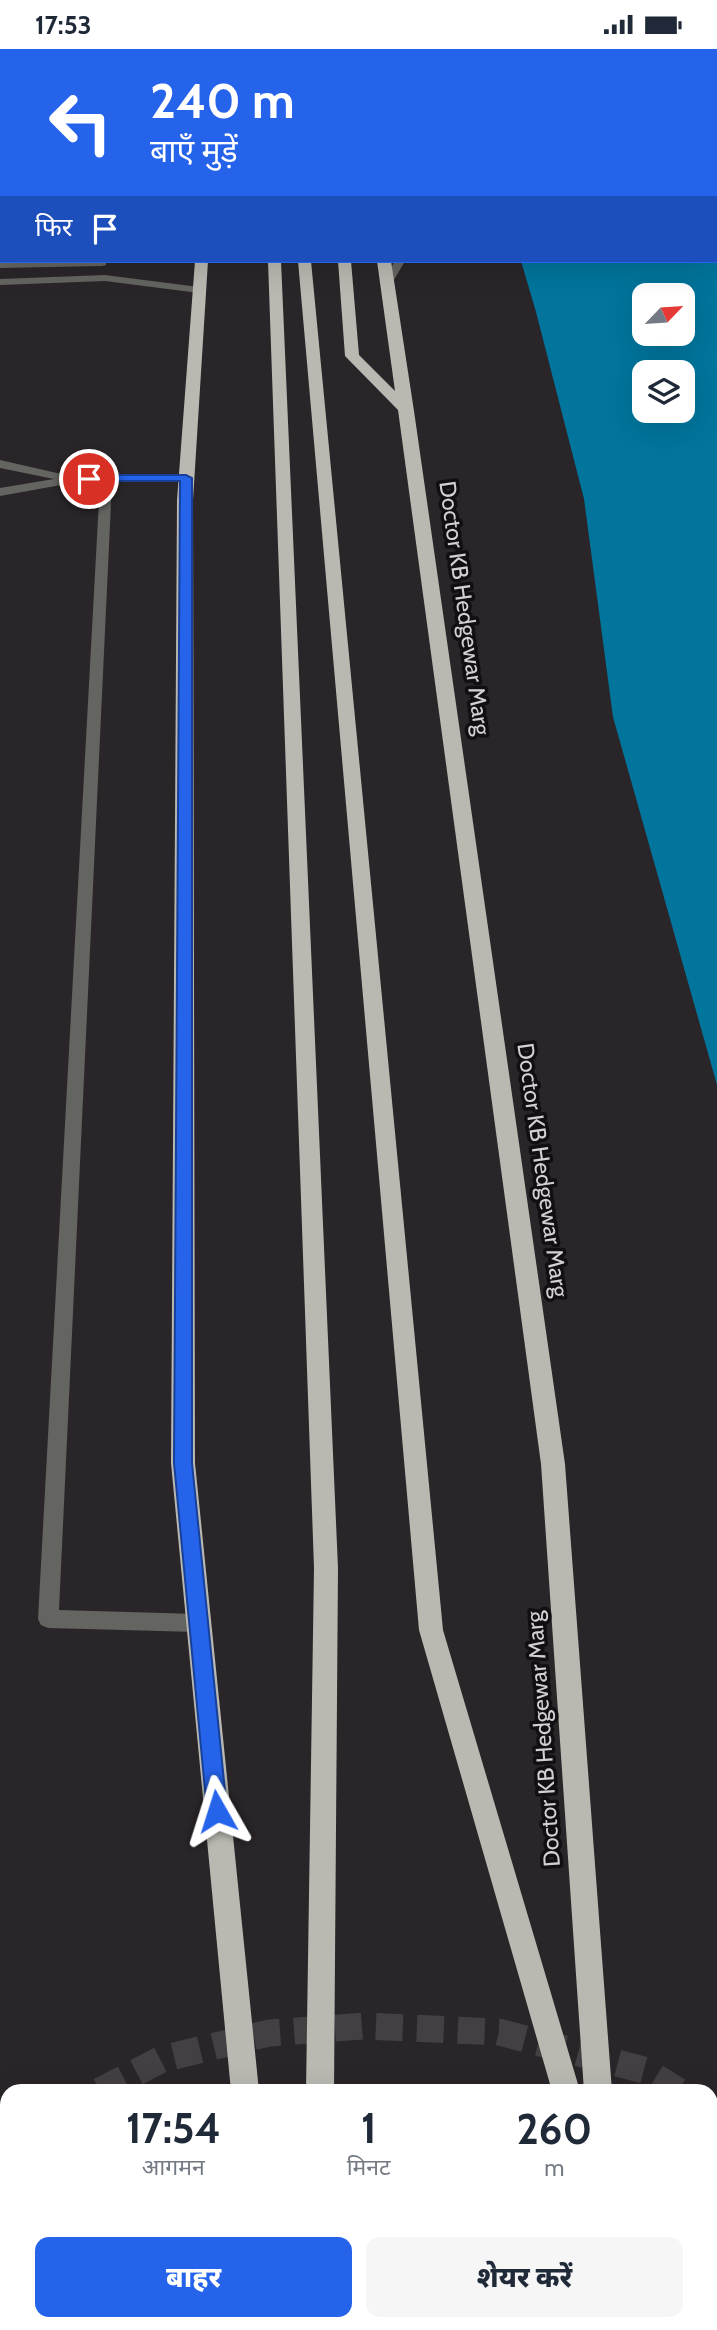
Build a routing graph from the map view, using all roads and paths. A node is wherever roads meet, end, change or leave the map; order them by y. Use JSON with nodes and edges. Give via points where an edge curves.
{"nodes":[{"id":1,"x":68,"y":263,"type":"edge"},
{"id":2,"x":102,"y":263,"type":"edge"},
{"id":3,"x":201,"y":263,"type":"edge"},
{"id":4,"x":274,"y":263,"type":"edge"},
{"id":5,"x":304,"y":263,"type":"edge"},
{"id":6,"x":344,"y":263,"type":"edge"},
{"id":7,"x":384,"y":263,"type":"edge"},
{"id":8,"x":399,"y":263,"type":"edge"},
{"id":9,"x":0,"y":265,"type":"edge"},
{"id":10,"x":106,"y":278,"type":"junction"},
{"id":11,"x":0,"y":282,"type":"edge"},
{"id":12,"x":387,"y":283,"type":"junction"},
{"id":13,"x":199,"y":291,"type":"junction"},
{"id":14,"x":407,"y":411,"type":"junction"},
{"id":15,"x":0,"y":464,"type":"edge"},
{"id":16,"x":186,"y":478,"type":"junction"},
{"id":17,"x":72,"y":479,"type":"junction"},
{"id":18,"x":106,"y":479,"type":"junction"},
{"id":19,"x":0,"y":492,"type":"edge"},
{"id":20,"x":197,"y":1622,"type":"junction"},
{"id":21,"x":244,"y":2084,"type":"edge"},
{"id":22,"x":320,"y":2084,"type":"edge"},
{"id":23,"x":564,"y":2084,"type":"edge"},
{"id":24,"x":598,"y":2084,"type":"edge"}],
"edges":[{"from":1,"to":9,"type":"street"},
{"from":2,"to":10,"type":"street"},
{"from":3,"to":13,"type":"highway"},
{"from":4,"to":22,"type":"highway","via":[[326,1568]]},
{"from":5,"to":23,"type":"highway","via":[[431,1630]]},
{"from":6,"to":14,"type":"highway","via":[[352,356]]},
{"from":7,"to":12,"type":"highway","name":"Doctor KB Hedgewar Marg"},
{"from":8,"to":12,"type":"street"},
{"from":10,"to":11,"type":"street"},
{"from":10,"to":13,"type":"street"},
{"from":12,"to":14,"type":"highway","name":"Doctor KB Hedgewar Marg"},
{"from":13,"to":16,"type":"highway"},
{"from":14,"to":24,"type":"highway","name":"Doctor KB Hedgewar Marg","via":[[554,1464]]},
{"from":15,"to":17,"type":"street"},
{"from":16,"to":18,"type":"street"},
{"from":16,"to":20,"type":"highway","via":[[183,1463]]},
{"from":17,"to":18,"type":"street"},
{"from":17,"to":19,"type":"street"},
{"from":18,"to":20,"type":"street","via":[[48,1619]]},
{"from":20,"to":21,"type":"highway"}]}
